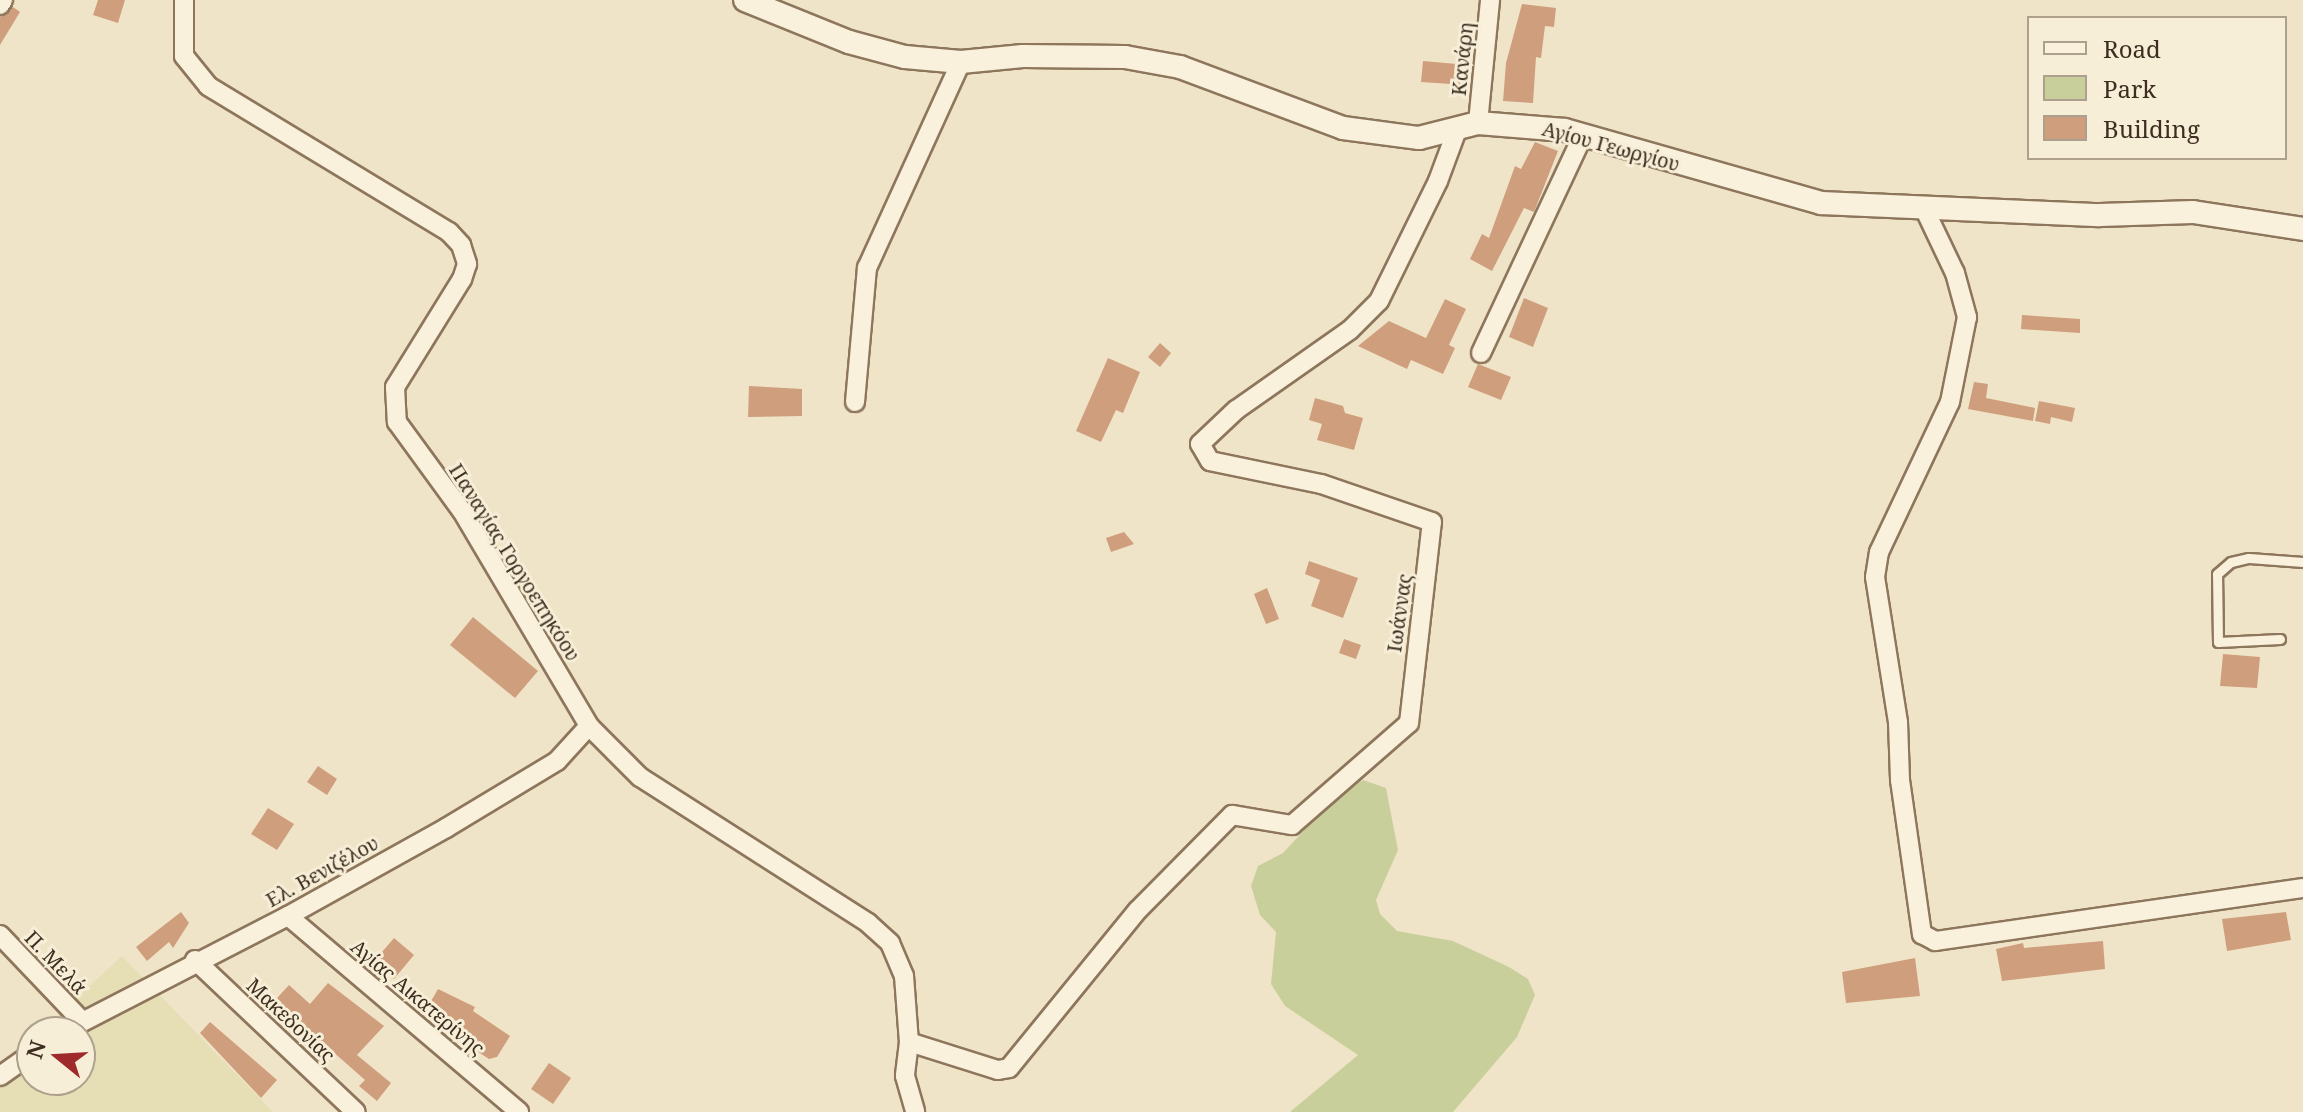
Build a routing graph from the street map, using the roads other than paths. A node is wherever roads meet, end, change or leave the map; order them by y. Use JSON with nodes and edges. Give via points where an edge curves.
{"nodes":[{"id":1,"x":3,"y":0,"type":"edge"},
{"id":2,"x":184,"y":0,"type":"edge"},
{"id":3,"x":745,"y":0,"type":"edge"},
{"id":4,"x":1490,"y":0,"type":"edge"},
{"id":5,"x":0,"y":5,"type":"edge"},
{"id":6,"x":961,"y":62,"type":"junction"},
{"id":7,"x":1467,"y":126,"type":"junction"},
{"id":8,"x":1583,"y":135,"type":"junction"},
{"id":9,"x":1923,"y":206,"type":"junction"},
{"id":10,"x":2303,"y":229,"type":"edge"},
{"id":11,"x":1481,"y":353,"type":"dead end"},
{"id":12,"x":855,"y":402,"type":"dead end"},
{"id":13,"x":2303,"y":562,"type":"edge"},
{"id":14,"x":2280,"y":639,"type":"dead end"},
{"id":15,"x":589,"y":726,"type":"junction"},
{"id":16,"x":2303,"y":888,"type":"edge"},
{"id":17,"x":288,"y":916,"type":"junction"},
{"id":18,"x":0,"y":935,"type":"edge"},
{"id":19,"x":195,"y":960,"type":"junction"},
{"id":20,"x":77,"y":1016,"type":"edge"},
{"id":21,"x":86,"y":1016,"type":"edge"},
{"id":22,"x":909,"y":1042,"type":"junction"},
{"id":23,"x":356,"y":1112,"type":"edge"},
{"id":24,"x":519,"y":1112,"type":"edge"},
{"id":25,"x":915,"y":1112,"type":"edge"}],
"edges":[{"from":1,"to":5,"type":"street"},
{"from":2,"to":15,"type":"street","name":"Παναγίας Γοργοεπηκόου","via":[[184,56],[208,86],[449,232],[461,245],[467,264],[462,279],[395,387],[397,422],[462,511]]},
{"from":3,"to":6,"type":"street","name":"Αγίου Γεωργίου","via":[[877,51]]},
{"from":4,"to":7,"type":"street","name":"Κανάρη"},
{"from":6,"to":7,"type":"street","name":"Αγίου Γεωργίου","via":[[1023,56],[1125,57],[1180,67],[1343,128],[1419,138]]},
{"from":6,"to":12,"type":"street","via":[[867,268]]},
{"from":7,"to":8,"type":"street","name":"Αγίου Γεωργίου","via":[[1519,123]]},
{"from":7,"to":22,"type":"street","name":"Ιωάννας","via":[[1379,301],[1350,330],[1236,410],[1200,444],[1210,461],[1321,484],[1432,522],[1409,723],[1292,825],[1232,815],[1138,910],[1009,1068],[998,1070]]},
{"from":8,"to":9,"type":"street","name":"Αγίου Γεωργίου","via":[[1821,203]]},
{"from":8,"to":11,"type":"street"},
{"from":9,"to":10,"type":"street","name":"Αγίου Γεωργίου","via":[[2100,215],[2193,212]]},
{"from":9,"to":16,"type":"street","via":[[1955,273],[1967,317],[1950,402],[1879,552],[1875,577],[1922,934],[1935,941]]},
{"from":13,"to":14,"type":"lane","via":[[2249,558],[2220,567],[2217,574],[2218,642]]},
{"from":15,"to":17,"type":"street","name":"Ελ. Βενιζέλου","via":[[557,761]]},
{"from":15,"to":22,"type":"street","name":"Παναγίας Γοργοεπηκόου","via":[[640,777],[868,923],[890,943],[904,976]]},
{"from":17,"to":19,"type":"street","name":"Ελ. Βενιζέλου"},
{"from":17,"to":24,"type":"street","name":"Αγίας Αικατερίνης"},
{"from":18,"to":20,"type":"street","name":"Π. Μελά"},
{"from":19,"to":21,"type":"street","name":"Ελ. Βενιζέλου"},
{"from":19,"to":23,"type":"street","name":"Μακεδονίας"},
{"from":22,"to":25,"type":"street","name":"Παναγίας Γοργοεπηκόου","via":[[905,1076]]}]}
